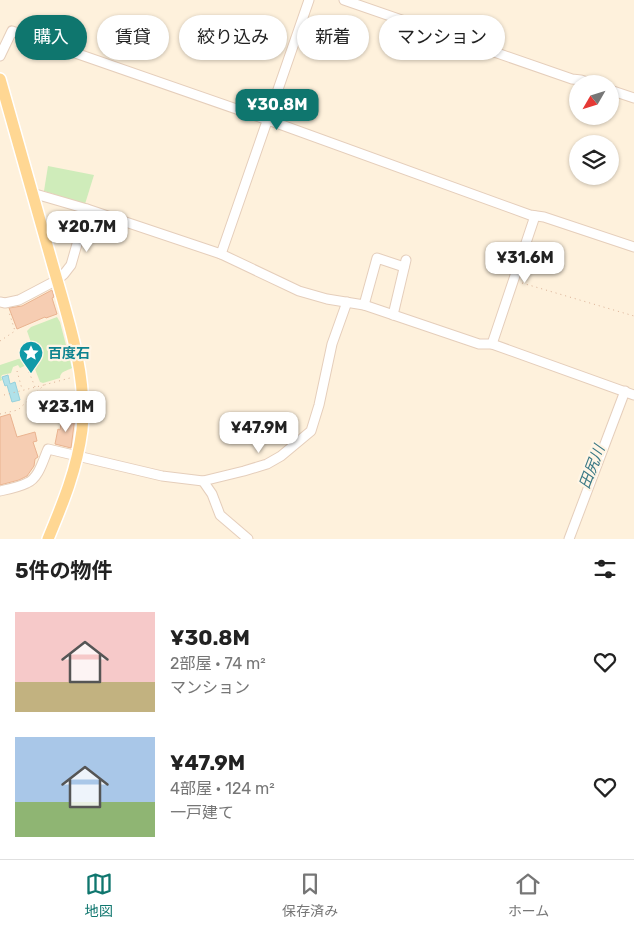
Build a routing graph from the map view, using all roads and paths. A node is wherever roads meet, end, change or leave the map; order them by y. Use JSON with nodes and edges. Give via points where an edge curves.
{"nodes":[{"id":1,"x":309,"y":0,"type":"edge"},
{"id":2,"x":344,"y":0,"type":"edge"},
{"id":3,"x":0,"y":56,"type":"edge"},
{"id":4,"x":569,"y":78,"type":"edge"},
{"id":5,"x":0,"y":80,"type":"edge"},
{"id":6,"x":619,"y":93,"type":"edge"},
{"id":7,"x":634,"y":98,"type":"edge"},
{"id":8,"x":268,"y":120,"type":"junction"},
{"id":9,"x":32,"y":193,"type":"junction"},
{"id":10,"x":87,"y":209,"type":"junction"},
{"id":11,"x":535,"y":216,"type":"junction"},
{"id":12,"x":634,"y":247,"type":"edge"},
{"id":13,"x":222,"y":254,"type":"junction"},
{"id":14,"x":57,"y":280,"type":"junction"},
{"id":15,"x":513,"y":280,"type":"junction"},
{"id":16,"x":3,"y":302,"type":"edge"},
{"id":17,"x":346,"y":302,"type":"junction"},
{"id":18,"x":364,"y":305,"type":"junction"},
{"id":19,"x":393,"y":315,"type":"junction"},
{"id":20,"x":634,"y":316,"type":"edge"},
{"id":21,"x":0,"y":341,"type":"edge"},
{"id":22,"x":492,"y":344,"type":"junction"},
{"id":23,"x":17,"y":372,"type":"dead end"},
{"id":24,"x":29,"y":372,"type":"dead end"},
{"id":25,"x":80,"y":375,"type":"junction"},
{"id":26,"x":44,"y":385,"type":"junction"},
{"id":27,"x":35,"y":387,"type":"junction"},
{"id":28,"x":23,"y":390,"type":"junction"},
{"id":29,"x":629,"y":393,"type":"edge"},
{"id":30,"x":25,"y":394,"type":"dead end"},
{"id":31,"x":4,"y":395,"type":"dead end"},
{"id":32,"x":0,"y":414,"type":"edge"},
{"id":33,"x":78,"y":456,"type":"junction"},
{"id":34,"x":203,"y":481,"type":"junction"},
{"id":35,"x":0,"y":491,"type":"edge"},
{"id":36,"x":48,"y":539,"type":"edge"},
{"id":37,"x":248,"y":539,"type":"edge"},
{"id":38,"x":568,"y":539,"type":"edge"}],
"edges":[{"from":1,"to":8,"type":"street"},
{"from":2,"to":4,"type":"street"},
{"from":3,"to":8,"type":"street","via":[[12,31]]},
{"from":5,"to":9,"type":"main road"},
{"from":6,"to":7,"type":"street"},
{"from":8,"to":11,"type":"street"},
{"from":8,"to":13,"type":"street"},
{"from":9,"to":10,"type":"street"},
{"from":9,"to":14,"type":"main road"},
{"from":10,"to":13,"type":"street"},
{"from":10,"to":14,"type":"street","via":[[71,265]]},
{"from":11,"to":12,"type":"street"},
{"from":11,"to":15,"type":"street"},
{"from":13,"to":17,"type":"street","via":[[300,291]]},
{"from":14,"to":16,"type":"street","via":[[19,300]]},
{"from":14,"to":25,"type":"main road"},
{"from":15,"to":20,"type":"path"},
{"from":15,"to":22,"type":"street"},
{"from":16,"to":21,"type":"path","via":[[16,331]]},
{"from":17,"to":18,"type":"street"},
{"from":17,"to":34,"type":"street","via":[[332,344],[312,431],[267,464]]},
{"from":18,"to":19,"type":"street"},
{"from":18,"to":19,"type":"street","via":[[377,258],[405,263]]},
{"from":19,"to":22,"type":"street","via":[[479,344]]},
{"from":22,"to":29,"type":"street"},
{"from":23,"to":28,"type":"path"},
{"from":24,"to":27,"type":"path"},
{"from":25,"to":26,"type":"path"},
{"from":25,"to":33,"type":"main road","via":[[83,404]]},
{"from":26,"to":27,"type":"path"},
{"from":26,"to":32,"type":"path","via":[[18,410]]},
{"from":27,"to":28,"type":"path"},
{"from":28,"to":30,"type":"path"},
{"from":28,"to":31,"type":"path"},
{"from":29,"to":38,"type":"street"},
{"from":33,"to":34,"type":"street","via":[[162,476]]},
{"from":33,"to":35,"type":"street","via":[[48,449],[33,480]]},
{"from":33,"to":36,"type":"main road","via":[[67,494]]},
{"from":34,"to":37,"type":"street","via":[[220,514]]}]}
